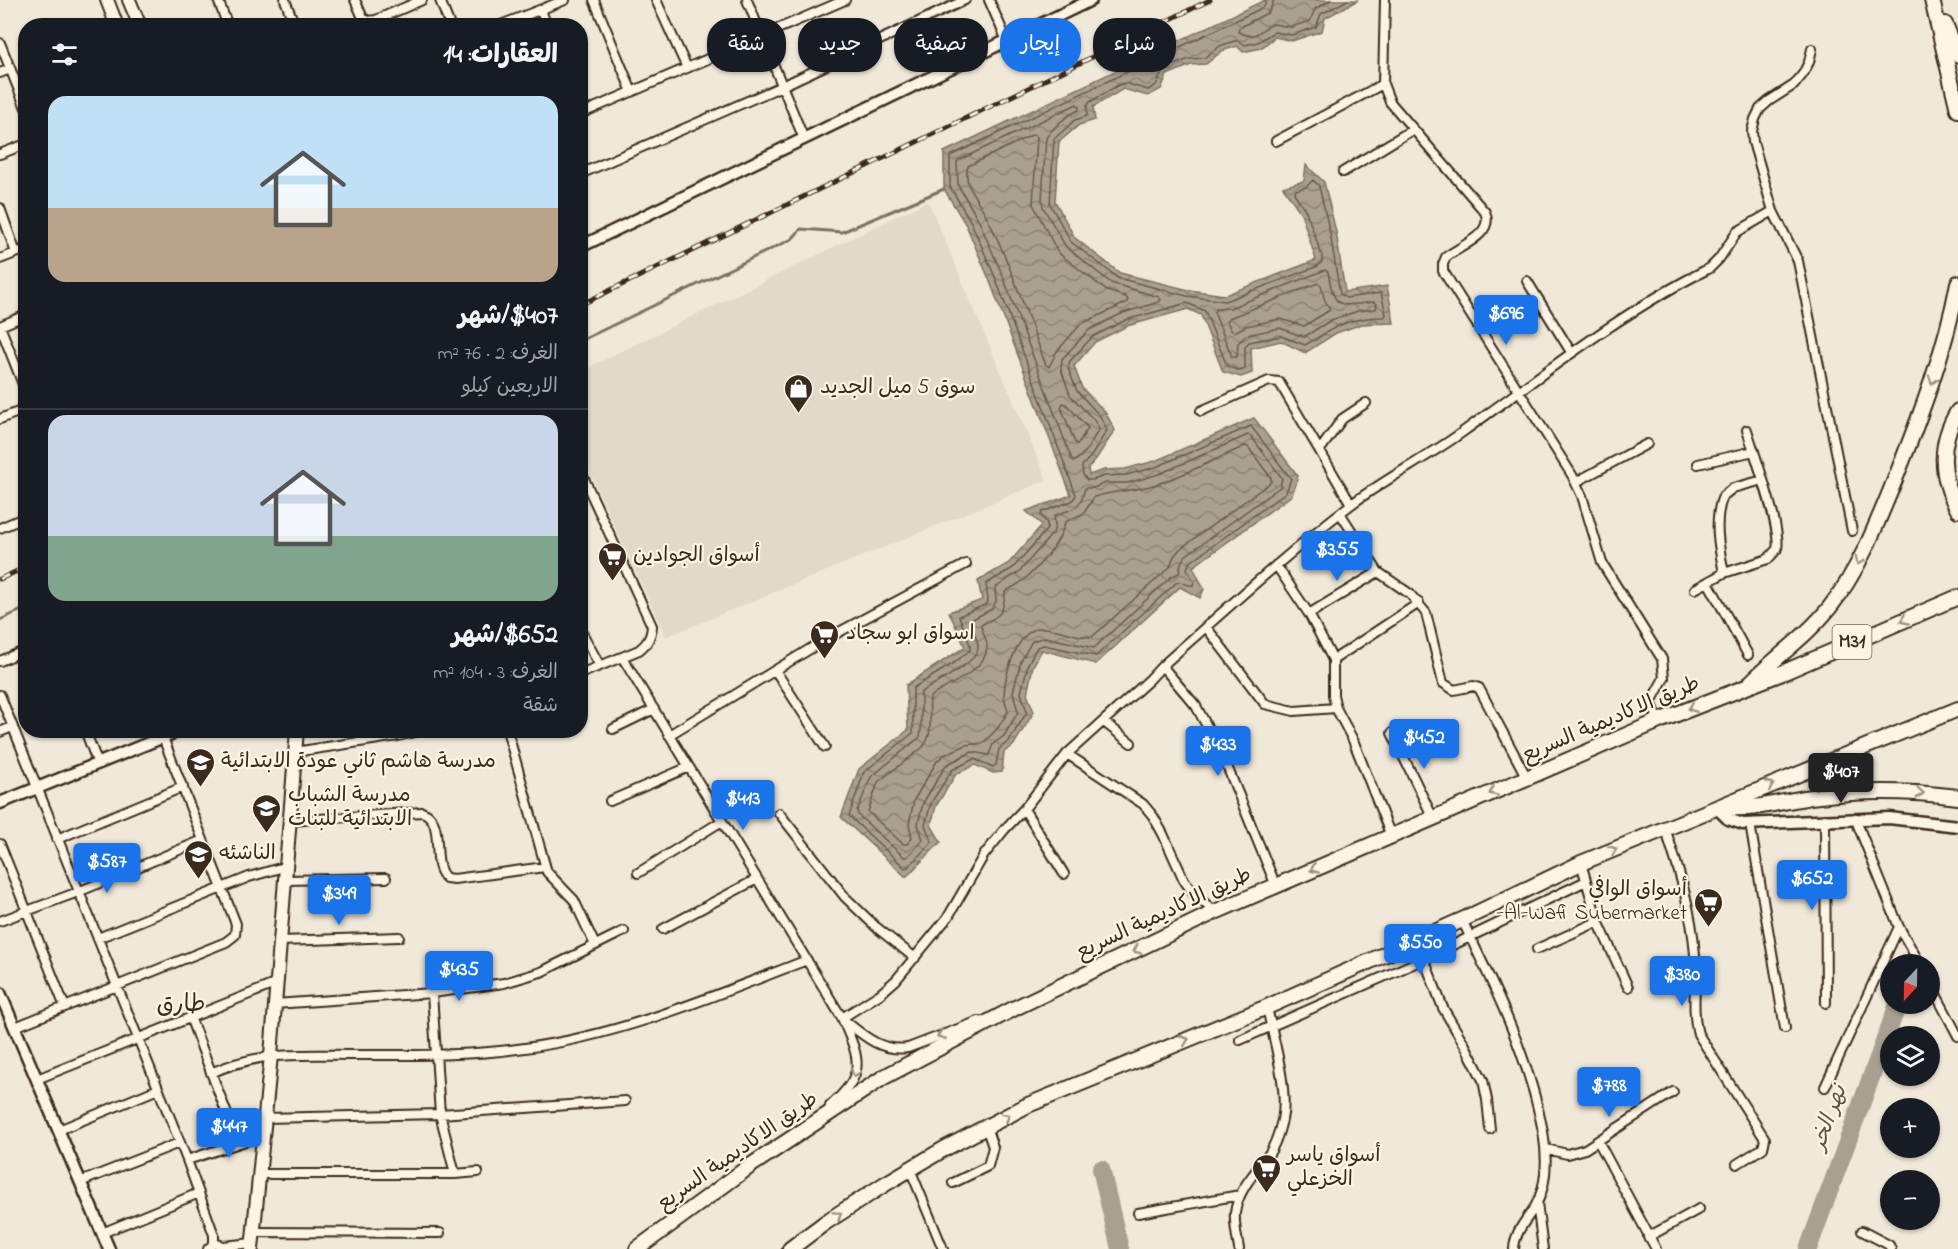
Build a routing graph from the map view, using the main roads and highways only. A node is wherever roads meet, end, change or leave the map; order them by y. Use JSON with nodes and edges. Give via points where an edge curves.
{"nodes":[{"id":1,"x":107,"y":0,"type":"edge"},
{"id":2,"x":129,"y":0,"type":"edge"},
{"id":3,"x":1933,"y":0,"type":"edge"},
{"id":4,"x":114,"y":18,"type":"edge"},
{"id":5,"x":137,"y":18,"type":"edge"},
{"id":6,"x":1958,"y":55,"type":"edge"},
{"id":7,"x":1958,"y":110,"type":"edge"},
{"id":8,"x":1958,"y":283,"type":"edge"},
{"id":9,"x":1958,"y":411,"type":"edge"},
{"id":10,"x":1958,"y":510,"type":"edge"},
{"id":11,"x":1958,"y":597,"type":"edge"},
{"id":12,"x":1746,"y":687,"type":"junction"},
{"id":13,"x":1958,"y":709,"type":"edge"},
{"id":14,"x":296,"y":738,"type":"edge"},
{"id":15,"x":1958,"y":797,"type":"edge"},
{"id":16,"x":1716,"y":807,"type":"junction"},
{"id":17,"x":253,"y":1241,"type":"edge"},
{"id":18,"x":637,"y":1249,"type":"edge"},
{"id":19,"x":790,"y":1249,"type":"edge"}],
"edges":[{"from":1,"to":4,"type":"main road"},
{"from":2,"to":5,"type":"main road"},
{"from":3,"to":6,"type":"highway"},
{"from":3,"to":7,"type":"highway"},
{"from":8,"to":12,"type":"highway","one_way":true,"via":[[1928,394],[1859,562],[1820,620]]},
{"from":9,"to":10,"type":"highway","via":[[1945,439],[1943,466]]},
{"from":11,"to":12,"type":"highway","number":"M31","one_way":true},
{"from":12,"to":18,"type":"highway","name":"طريق الاكاديمية السريع","one_way":true,"via":[[1215,912],[1015,1008],[884,1077],[750,1166]]},
{"from":16,"to":13,"type":"highway","one_way":true},
{"from":14,"to":17,"type":"main road"},
{"from":16,"to":15,"type":"highway","one_way":true,"via":[[1754,808],[1852,793]]},
{"from":19,"to":16,"type":"highway","one_way":true,"via":[[910,1169],[1028,1105],[1267,1007],[1581,863]]}]}
